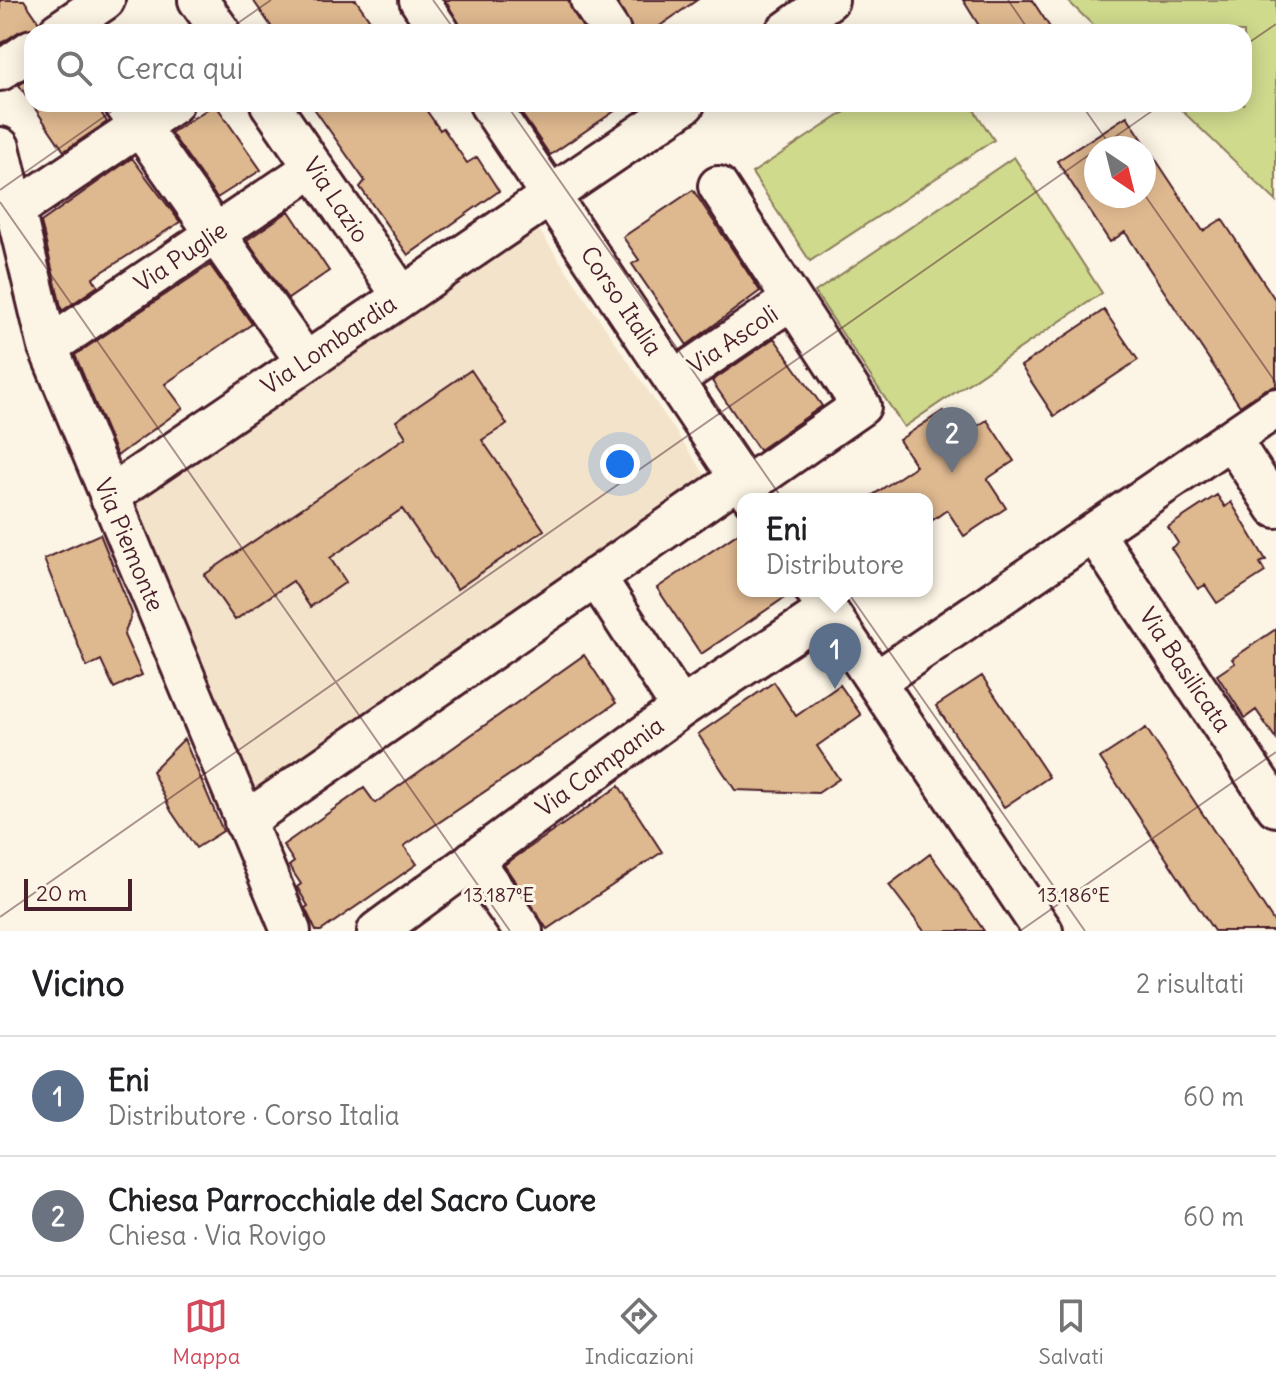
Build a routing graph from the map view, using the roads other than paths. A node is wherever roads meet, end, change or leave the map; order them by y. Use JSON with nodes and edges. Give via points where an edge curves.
{"nodes":[{"id":1,"x":105,"y":0,"type":"edge"},
{"id":2,"x":198,"y":0,"type":"edge"},
{"id":3,"x":590,"y":0,"type":"edge"},
{"id":4,"x":829,"y":0,"type":"edge"},
{"id":5,"x":65,"y":22,"type":"edge"},
{"id":6,"x":215,"y":24,"type":"edge"},
{"id":7,"x":606,"y":24,"type":"edge"},
{"id":8,"x":796,"y":24,"type":"edge"},
{"id":9,"x":24,"y":54,"type":"edge"},
{"id":10,"x":0,"y":71,"type":"edge"},
{"id":11,"x":283,"y":112,"type":"edge"},
{"id":12,"x":494,"y":112,"type":"edge"},
{"id":13,"x":664,"y":112,"type":"edge"},
{"id":14,"x":132,"y":116,"type":"edge"},
{"id":15,"x":0,"y":147,"type":"edge"},
{"id":16,"x":314,"y":167,"type":"junction"},
{"id":17,"x":718,"y":186,"type":"dead end"},
{"id":18,"x":550,"y":195,"type":"junction"},
{"id":19,"x":14,"y":211,"type":"junction"},
{"id":20,"x":214,"y":234,"type":"junction"},
{"id":21,"x":402,"y":296,"type":"junction"},
{"id":22,"x":791,"y":300,"type":"junction"},
{"id":23,"x":48,"y":347,"type":"junction"},
{"id":24,"x":305,"y":361,"type":"junction"},
{"id":25,"x":674,"y":380,"type":"junction"},
{"id":26,"x":1276,"y":408,"type":"edge"},
{"id":27,"x":1231,"y":439,"type":"junction"},
{"id":28,"x":746,"y":488,"type":"edge"},
{"id":29,"x":737,"y":493,"type":"edge"},
{"id":30,"x":109,"y":496,"type":"junction"},
{"id":31,"x":1276,"y":508,"type":"edge"},
{"id":32,"x":1094,"y":533,"type":"junction"},
{"id":33,"x":596,"y":577,"type":"junction"},
{"id":34,"x":821,"y":600,"type":"edge"},
{"id":35,"x":876,"y":681,"type":"junction"},
{"id":36,"x":681,"y":708,"type":"junction"},
{"id":37,"x":1276,"y":807,"type":"edge"},
{"id":38,"x":244,"y":822,"type":"junction"},
{"id":39,"x":473,"y":860,"type":"junction"},
{"id":40,"x":291,"y":931,"type":"edge"},
{"id":41,"x":377,"y":931,"type":"edge"},
{"id":42,"x":523,"y":931,"type":"edge"},
{"id":43,"x":1043,"y":931,"type":"edge"}],
"edges":[{"from":1,"to":5,"type":"street"},
{"from":2,"to":6,"type":"street"},
{"from":3,"to":7,"type":"street"},
{"from":4,"to":8,"type":"street"},
{"from":9,"to":10,"type":"street"},
{"from":11,"to":16,"type":"street","name":"Via Lazio"},
{"from":12,"to":18,"type":"street","name":"Corso Italia"},
{"from":13,"to":18,"type":"street","name":"Via Lombardia"},
{"from":14,"to":19,"type":"street"},
{"from":14,"to":20,"type":"street"},
{"from":15,"to":19,"type":"street","name":"Via Piemonte"},
{"from":16,"to":20,"type":"street","name":"Via Puglie"},
{"from":16,"to":21,"type":"street","name":"Via Lazio"},
{"from":17,"to":22,"type":"street"},
{"from":18,"to":21,"type":"street","name":"Via Lombardia"},
{"from":18,"to":25,"type":"street","name":"Corso Italia"},
{"from":19,"to":23,"type":"street","name":"Via Piemonte"},
{"from":20,"to":23,"type":"street","name":"Via Puglie"},
{"from":20,"to":24,"type":"street"},
{"from":21,"to":24,"type":"street","name":"Via Lombardia"},
{"from":22,"to":25,"type":"street","name":"Via Ascoli"},
{"from":22,"to":28,"type":"street","via":[[861,406]]},
{"from":23,"to":30,"type":"street","name":"Via Piemonte"},
{"from":24,"to":30,"type":"street","name":"Via Lombardia"},
{"from":25,"to":28,"type":"street","name":"Corso Italia"},
{"from":26,"to":27,"type":"street"},
{"from":27,"to":31,"type":"street"},
{"from":27,"to":32,"type":"street"},
{"from":29,"to":33,"type":"street"},
{"from":30,"to":38,"type":"street","name":"Via Piemonte"},
{"from":32,"to":35,"type":"street"},
{"from":32,"to":37,"type":"street","name":"Via Basilicata"},
{"from":33,"to":36,"type":"street"},
{"from":33,"to":38,"type":"street"},
{"from":34,"to":35,"type":"street"},
{"from":34,"to":36,"type":"street","name":"Via Campania"},
{"from":35,"to":43,"type":"street"},
{"from":36,"to":39,"type":"street","name":"Via Campania"},
{"from":38,"to":40,"type":"street","name":"Via Piemonte"},
{"from":39,"to":41,"type":"street","name":"Via Campania"},
{"from":39,"to":42,"type":"street"}]}
